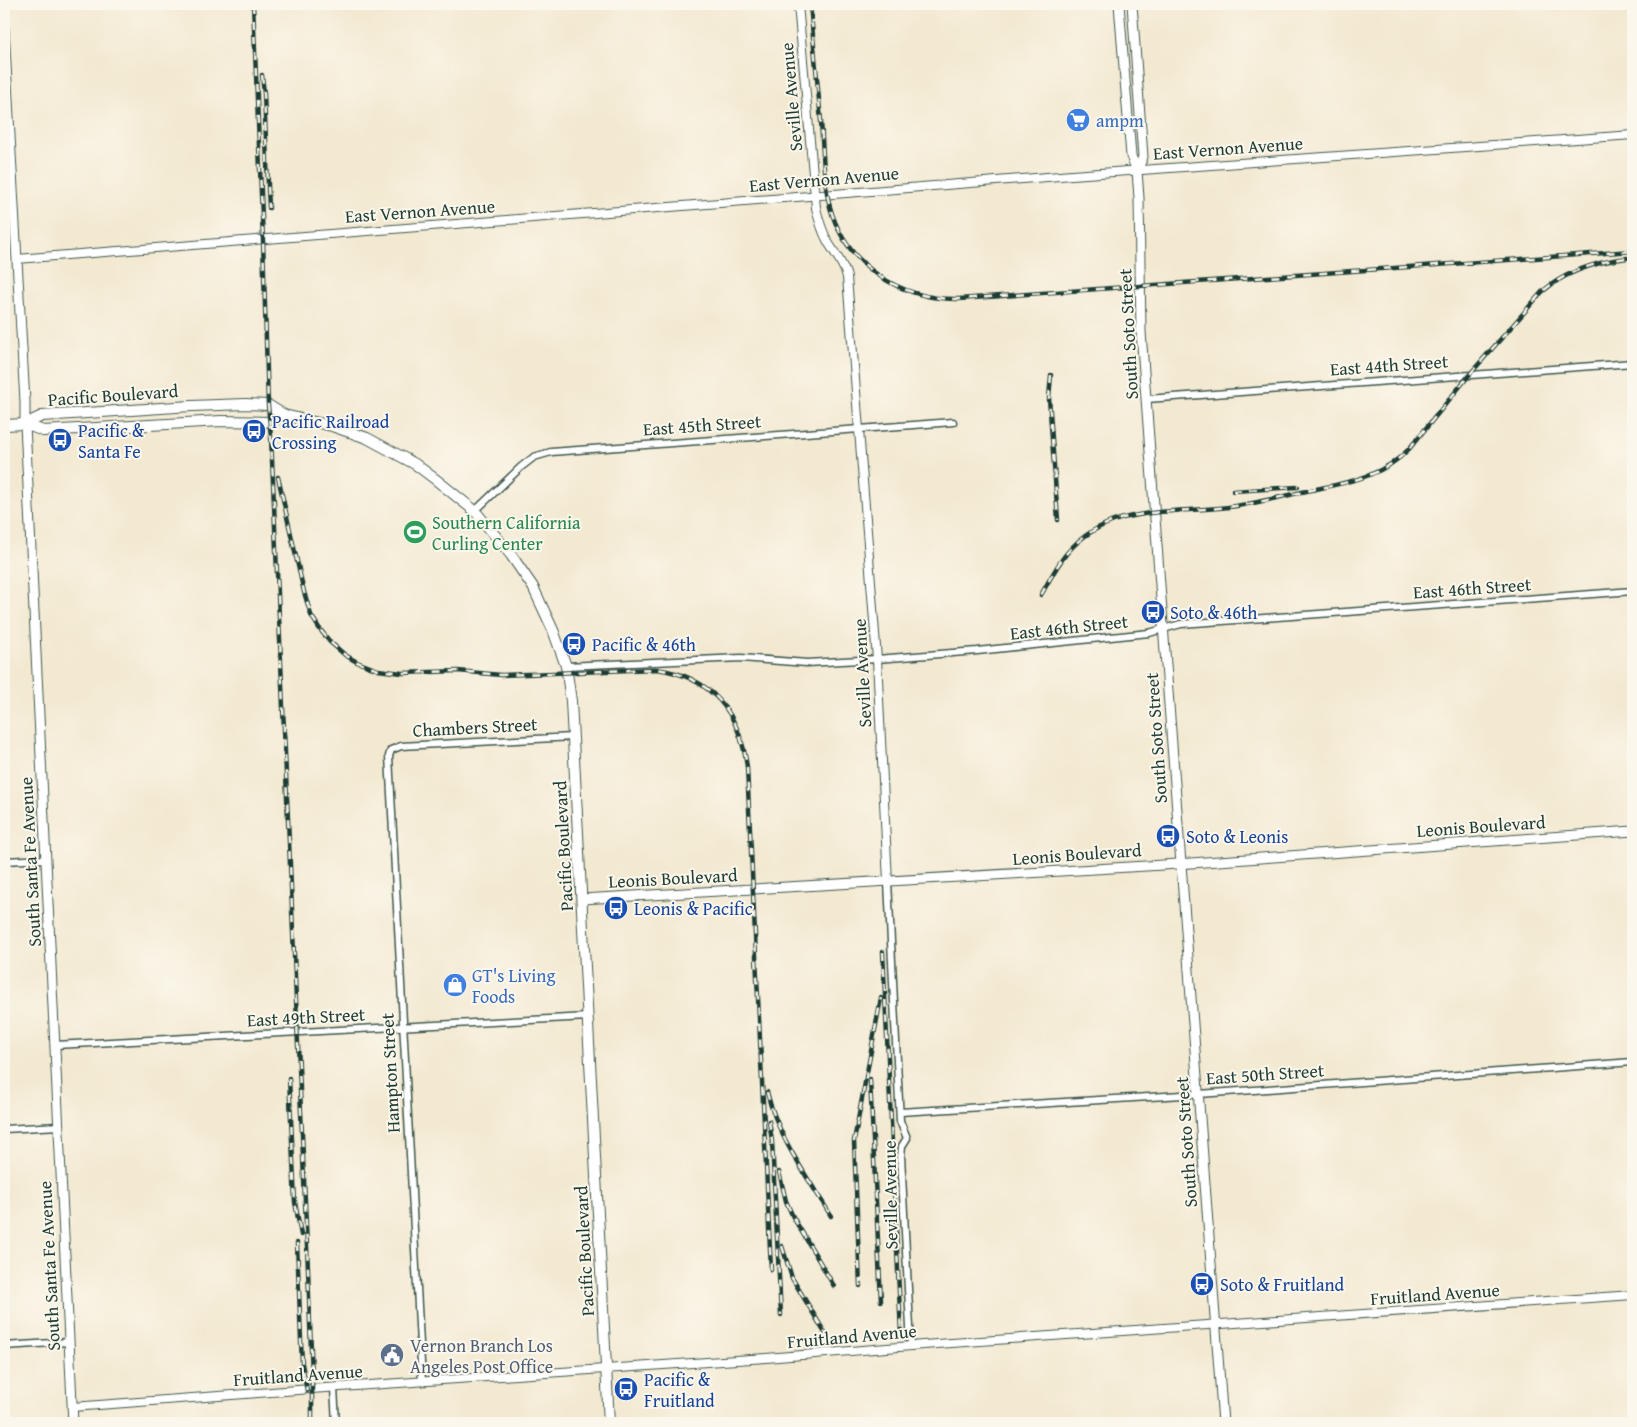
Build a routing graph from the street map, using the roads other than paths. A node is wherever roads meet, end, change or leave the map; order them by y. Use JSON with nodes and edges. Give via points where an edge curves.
{"nodes":[{"id":1,"x":798,"y":4,"type":"edge"},
{"id":2,"x":1119,"y":4,"type":"edge"},
{"id":3,"x":1132,"y":4,"type":"edge"},
{"id":4,"x":4,"y":29,"type":"edge"},
{"id":5,"x":1633,"y":135,"type":"edge"},
{"id":6,"x":1137,"y":171,"type":"junction"},
{"id":7,"x":815,"y":196,"type":"junction"},
{"id":8,"x":17,"y":259,"type":"junction"},
{"id":9,"x":1633,"y":363,"type":"edge"},
{"id":10,"x":1147,"y":399,"type":"junction"},
{"id":11,"x":284,"y":416,"type":"junction"},
{"id":12,"x":953,"y":422,"type":"dead end"},
{"id":13,"x":25,"y":424,"type":"junction"},
{"id":14,"x":4,"y":425,"type":"edge"},
{"id":15,"x":859,"y":428,"type":"junction"},
{"id":16,"x":475,"y":511,"type":"junction"},
{"id":17,"x":1633,"y":591,"type":"edge"},
{"id":18,"x":1164,"y":629,"type":"junction"},
{"id":19,"x":877,"y":659,"type":"junction"},
{"id":20,"x":566,"y":666,"type":"junction"},
{"id":21,"x":573,"y":736,"type":"junction"},
{"id":22,"x":389,"y":762,"type":"joint"},
{"id":23,"x":1633,"y":831,"type":"edge"},
{"id":24,"x":46,"y":859,"type":"junction"},
{"id":25,"x":4,"y":861,"type":"edge"},
{"id":26,"x":1182,"y":864,"type":"junction"},
{"id":27,"x":888,"y":882,"type":"junction"},
{"id":28,"x":582,"y":899,"type":"junction"},
{"id":29,"x":588,"y":1017,"type":"junction"},
{"id":30,"x":403,"y":1027,"type":"junction"},
{"id":31,"x":55,"y":1045,"type":"junction"},
{"id":32,"x":1633,"y":1062,"type":"edge"},
{"id":33,"x":1199,"y":1094,"type":"junction"},
{"id":34,"x":900,"y":1112,"type":"junction"},
{"id":35,"x":59,"y":1126,"type":"junction"},
{"id":36,"x":4,"y":1129,"type":"edge"},
{"id":37,"x":1633,"y":1295,"type":"edge"},
{"id":38,"x":1215,"y":1325,"type":"junction"},
{"id":39,"x":69,"y":1342,"type":"junction"},
{"id":40,"x":4,"y":1346,"type":"edge"},
{"id":41,"x":911,"y":1346,"type":"junction"},
{"id":42,"x":606,"y":1368,"type":"junction"},
{"id":43,"x":422,"y":1382,"type":"junction"},
{"id":44,"x":334,"y":1388,"type":"junction"},
{"id":45,"x":72,"y":1407,"type":"junction"},
{"id":46,"x":73,"y":1423,"type":"edge"},
{"id":47,"x":336,"y":1423,"type":"edge"},
{"id":48,"x":609,"y":1423,"type":"edge"},
{"id":49,"x":1222,"y":1423,"type":"edge"}],
"edges":[{"from":1,"to":7,"type":"street","name":"Seville Avenue"},
{"from":2,"to":6,"type":"main road","name":"South Soto Street","via":[[1130,156]]},
{"from":3,"to":6,"type":"main road","name":"South Soto Street","via":[[1143,157]]},
{"from":4,"to":8,"type":"main road","name":"South Santa Fe Avenue"},
{"from":5,"to":6,"type":"street","name":"East Vernon Avenue"},
{"from":6,"to":7,"type":"street","name":"East Vernon Avenue"},
{"from":6,"to":10,"type":"main road","name":"South Soto Street"},
{"from":7,"to":8,"type":"street","name":"East Vernon Avenue"},
{"from":7,"to":15,"type":"street","name":"Seville Avenue","via":[[820,226],[847,277]]},
{"from":8,"to":13,"type":"main road","name":"South Santa Fe Avenue"},
{"from":9,"to":10,"type":"street","name":"East 44th Street"},
{"from":10,"to":18,"type":"main road","name":"South Soto Street"},
{"from":11,"to":13,"type":"main road","name":"Pacific Boulevard","via":[[270,422],[221,421],[43,431]]},
{"from":11,"to":13,"type":"main road","name":"Pacific Boulevard","via":[[268,405],[219,404],[42,416]]},
{"from":11,"to":16,"type":"main road","name":"Pacific Boulevard","via":[[332,426],[367,438],[422,469]]},
{"from":12,"to":15,"type":"street","name":"East 45th Street"},
{"from":13,"to":14,"type":"main road"},
{"from":13,"to":24,"type":"main road","name":"South Santa Fe Avenue"},
{"from":15,"to":16,"type":"street","name":"East 45th Street","via":[[551,452],[534,457],[521,467]]},
{"from":15,"to":19,"type":"street","name":"Seville Avenue"},
{"from":16,"to":20,"type":"main road","name":"Pacific Boulevard","via":[[533,587]]},
{"from":17,"to":18,"type":"street","name":"East 46th Street","via":[[1181,624]]},
{"from":18,"to":19,"type":"street","name":"East 46th Street","via":[[1149,634]]},
{"from":18,"to":26,"type":"main road","name":"South Soto Street"},
{"from":19,"to":20,"type":"street","name":"East 46th Street","via":[[807,663],[741,658]]},
{"from":19,"to":27,"type":"street","name":"Seville Avenue"},
{"from":20,"to":21,"type":"main road","name":"Pacific Boulevard"},
{"from":21,"to":22,"type":"street","name":"Chambers Street","via":[[401,746],[391,750]]},
{"from":21,"to":28,"type":"main road","name":"Pacific Boulevard"},
{"from":22,"to":30,"type":"street","name":"Hampton Street"},
{"from":23,"to":26,"type":"main road","name":"Leonis Boulevard"},
{"from":24,"to":25,"type":"street"},
{"from":24,"to":31,"type":"main road","name":"South Santa Fe Avenue"},
{"from":26,"to":27,"type":"main road","name":"Leonis Boulevard"},
{"from":26,"to":33,"type":"main road","name":"South Soto Street"},
{"from":27,"to":28,"type":"main road","name":"Leonis Boulevard"},
{"from":27,"to":34,"type":"street","name":"Seville Avenue"},
{"from":28,"to":29,"type":"main road","name":"Pacific Boulevard"},
{"from":29,"to":30,"type":"street","name":"East 49th Street"},
{"from":29,"to":42,"type":"main road","name":"Pacific Boulevard"},
{"from":30,"to":31,"type":"street","name":"East 49th Street"},
{"from":30,"to":43,"type":"street","name":"Hampton Street"},
{"from":31,"to":35,"type":"main road","name":"South Santa Fe Avenue"},
{"from":32,"to":33,"type":"street","name":"East 50th Street"},
{"from":33,"to":34,"type":"street","name":"East 50th Street"},
{"from":33,"to":38,"type":"main road","name":"South Soto Street"},
{"from":34,"to":41,"type":"street","name":"Seville Avenue","via":[[907,1138],[901,1156]]},
{"from":35,"to":36,"type":"street"},
{"from":35,"to":39,"type":"main road","name":"South Santa Fe Avenue"},
{"from":37,"to":38,"type":"street","name":"Fruitland Avenue"},
{"from":38,"to":41,"type":"street","name":"Fruitland Avenue"},
{"from":38,"to":49,"type":"main road","name":"South Soto Street"},
{"from":39,"to":40,"type":"street"},
{"from":39,"to":45,"type":"main road","name":"South Santa Fe Avenue"},
{"from":41,"to":42,"type":"street","name":"Fruitland Avenue"},
{"from":42,"to":43,"type":"street","name":"Fruitland Avenue"},
{"from":42,"to":48,"type":"main road","name":"Pacific Boulevard"},
{"from":43,"to":44,"type":"street","name":"Fruitland Avenue"},
{"from":44,"to":45,"type":"street","name":"Fruitland Avenue"},
{"from":44,"to":47,"type":"street"},
{"from":45,"to":46,"type":"main road","name":"South Santa Fe Avenue"}]}
